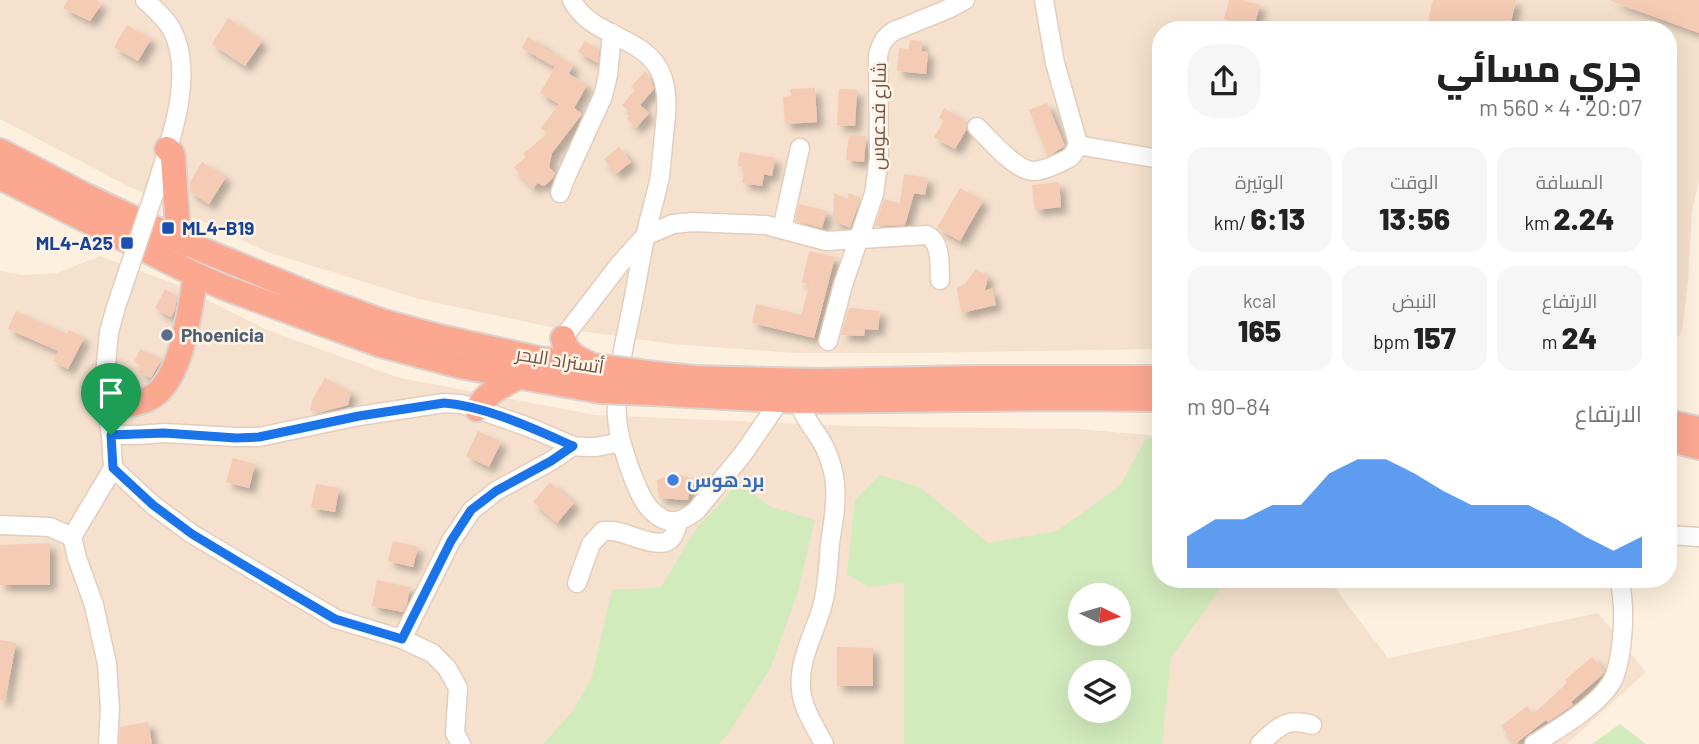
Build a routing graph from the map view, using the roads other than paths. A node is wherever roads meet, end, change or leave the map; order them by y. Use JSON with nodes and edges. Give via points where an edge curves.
{"nodes":[{"id":1,"x":145,"y":0,"type":"edge"},
{"id":2,"x":572,"y":0,"type":"edge"},
{"id":3,"x":965,"y":0,"type":"edge"},
{"id":4,"x":1044,"y":0,"type":"edge"},
{"id":5,"x":612,"y":33,"type":"junction"},
{"id":6,"x":978,"y":127,"type":"dead end"},
{"id":7,"x":1077,"y":145,"type":"junction"},
{"id":8,"x":800,"y":148,"type":"dead end"},
{"id":9,"x":167,"y":149,"type":"junction"},
{"id":10,"x":0,"y":151,"type":"edge"},
{"id":11,"x":1152,"y":158,"type":"edge"},
{"id":12,"x":0,"y":177,"type":"edge"},
{"id":13,"x":560,"y":193,"type":"dead end"},
{"id":14,"x":176,"y":209,"type":"junction"},
{"id":15,"x":141,"y":222,"type":"junction"},
{"id":16,"x":782,"y":229,"type":"junction"},
{"id":17,"x":645,"y":236,"type":"junction"},
{"id":18,"x":859,"y":239,"type":"junction"},
{"id":19,"x":188,"y":244,"type":"junction"},
{"id":20,"x":195,"y":275,"type":"junction"},
{"id":21,"x":940,"y":280,"type":"dead end"},
{"id":22,"x":563,"y":338,"type":"junction"},
{"id":23,"x":828,"y":341,"type":"dead end"},
{"id":24,"x":539,"y":359,"type":"junction"},
{"id":25,"x":460,"y":366,"type":"junction"},
{"id":26,"x":604,"y":369,"type":"junction"},
{"id":27,"x":518,"y":377,"type":"junction"},
{"id":28,"x":1152,"y":378,"type":"edge"},
{"id":29,"x":653,"y":384,"type":"junction"},
{"id":30,"x":1152,"y":399,"type":"edge"},
{"id":31,"x":790,"y":400,"type":"junction"},
{"id":32,"x":106,"y":408,"type":"junction"},
{"id":33,"x":477,"y":409,"type":"junction"},
{"id":34,"x":1677,"y":424,"type":"edge"},
{"id":35,"x":1699,"y":429,"type":"edge"},
{"id":36,"x":111,"y":435,"type":"junction"},
{"id":37,"x":1677,"y":441,"type":"edge"},
{"id":38,"x":621,"y":442,"type":"junction"},
{"id":39,"x":573,"y":446,"type":"junction"},
{"id":40,"x":1699,"y":447,"type":"edge"},
{"id":41,"x":113,"y":468,"type":"junction"},
{"id":42,"x":678,"y":522,"type":"junction"},
{"id":43,"x":0,"y":525,"type":"edge"},
{"id":44,"x":1677,"y":536,"type":"edge"},
{"id":45,"x":72,"y":537,"type":"junction"},
{"id":46,"x":1699,"y":537,"type":"edge"},
{"id":47,"x":577,"y":583,"type":"dead end"},
{"id":48,"x":1622,"y":588,"type":"edge"},
{"id":49,"x":402,"y":639,"type":"junction"},
{"id":50,"x":1312,"y":725,"type":"dead end"},
{"id":51,"x":454,"y":740,"type":"edge"},
{"id":52,"x":108,"y":744,"type":"edge"},
{"id":53,"x":824,"y":744,"type":"edge"},
{"id":54,"x":1260,"y":744,"type":"edge"},
{"id":55,"x":1534,"y":744,"type":"edge"}],
"edges":[{"from":1,"to":9,"type":"street","via":[[163,16],[178,49],[181,85]]},
{"from":2,"to":5,"type":"street","via":[[589,22]]},
{"from":3,"to":18,"type":"street","name":"شارع فدعوس","via":[[894,31],[881,43],[877,176]]},
{"from":4,"to":7,"type":"street"},
{"from":5,"to":13,"type":"street","via":[[603,96]]},
{"from":5,"to":17,"type":"street","via":[[654,61],[666,90],[660,177]]},
{"from":6,"to":7,"type":"street","via":[[1011,160],[1030,171],[1063,162]]},
{"from":7,"to":11,"type":"street"},
{"from":8,"to":16,"type":"street"},
{"from":9,"to":14,"type":"highway","via":[[173,158]]},
{"from":9,"to":32,"type":"street","bridge":true,"via":[[109,332]]},
{"from":10,"to":15,"type":"highway","name":"أتستراد البحر"},
{"from":12,"to":20,"type":"highway","name":"أتستراد البحر"},
{"from":14,"to":15,"type":"highway","via":[[164,220]]},
{"from":14,"to":19,"type":"highway","via":[[178,230]]},
{"from":15,"to":19,"type":"highway","name":"أتستراد البحر"},
{"from":16,"to":17,"type":"street","via":[[692,222],[673,224]]},
{"from":16,"to":18,"type":"street","via":[[826,242]]},
{"from":17,"to":22,"type":"street"},
{"from":17,"to":26,"type":"street"},
{"from":18,"to":21,"type":"street","via":[[927,235],[937,246]]},
{"from":18,"to":23,"type":"street","name":"شارع فدعوس"},
{"from":19,"to":24,"type":"highway","name":"أتستراد البحر","via":[[381,321]]},
{"from":20,"to":25,"type":"highway","name":"أتستراد البحر","via":[[381,345]]},
{"from":20,"to":32,"type":"highway","via":[[172,374],[146,400]]},
{"from":22,"to":24,"type":"highway"},
{"from":22,"to":26,"type":"highway","via":[[571,354]]},
{"from":24,"to":26,"type":"highway","name":"أتستراد البحر"},
{"from":25,"to":27,"type":"highway","name":"أتستراد البحر"},
{"from":25,"to":33,"type":"highway","via":[[475,387]]},
{"from":26,"to":27,"type":"highway","name":"أتستراد البحر"},
{"from":26,"to":29,"type":"highway","name":"أتستراد البحر","bridge":true},
{"from":26,"to":38,"type":"street","via":[[617,408]]},
{"from":27,"to":33,"type":"highway","via":[[490,392]]},
{"from":28,"to":29,"type":"highway","name":"أتستراد البحر","via":[[706,378]]},
{"from":29,"to":31,"type":"highway","name":"أتستراد البحر"},
{"from":30,"to":31,"type":"highway","name":"أتستراد البحر"},
{"from":31,"to":42,"type":"street","via":[[706,501]]},
{"from":31,"to":53,"type":"street","via":[[824,447],[835,484],[828,575],[801,667],[801,691]]},
{"from":32,"to":36,"type":"street"},
{"from":33,"to":36,"type":"street","via":[[444,403],[417,406],[259,437]]},
{"from":33,"to":39,"type":"street"},
{"from":34,"to":35,"type":"highway"},
{"from":36,"to":41,"type":"street"},
{"from":37,"to":40,"type":"highway"},
{"from":38,"to":39,"type":"street"},
{"from":38,"to":42,"type":"street","via":[[646,505],[656,516]]},
{"from":39,"to":49,"type":"street","via":[[471,510]]},
{"from":41,"to":45,"type":"street"},
{"from":41,"to":49,"type":"street","via":[[192,534],[267,579],[335,619]]},
{"from":42,"to":47,"type":"street","via":[[671,540],[657,543],[603,531],[592,544]]},
{"from":43,"to":45,"type":"street","via":[[50,527]]},
{"from":44,"to":46,"type":"street"},
{"from":45,"to":52,"type":"street","via":[[107,664]]},
{"from":48,"to":55,"type":"street","via":[[1624,620],[1615,678],[1576,717]]},
{"from":49,"to":51,"type":"street","via":[[432,653],[447,668],[457,688]]},
{"from":50,"to":54,"type":"street","via":[[1290,721]]}]}
